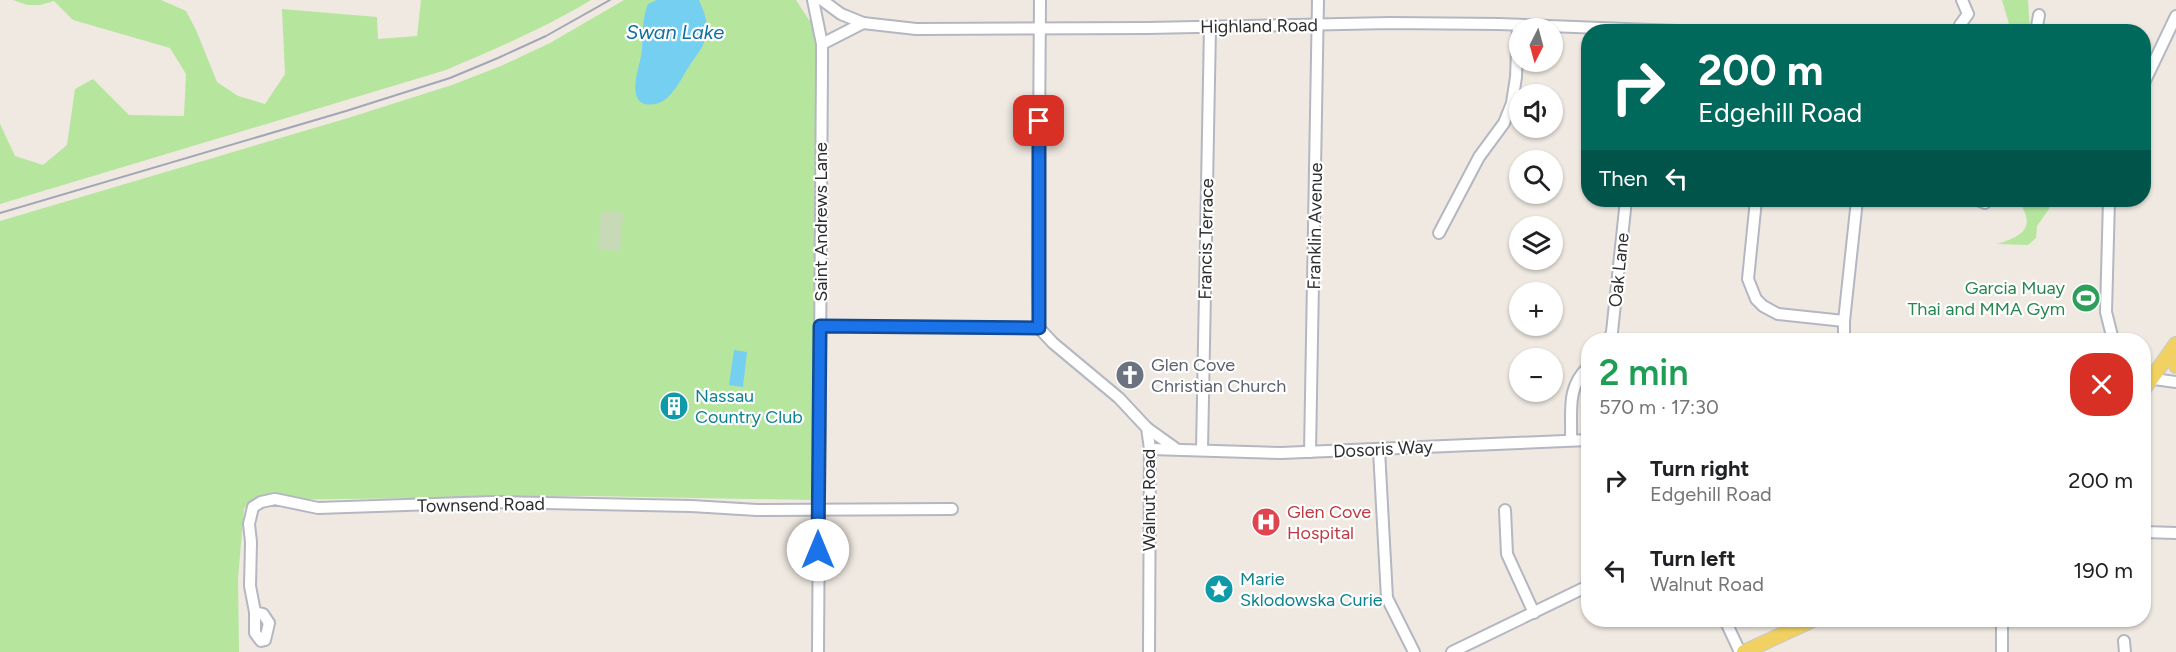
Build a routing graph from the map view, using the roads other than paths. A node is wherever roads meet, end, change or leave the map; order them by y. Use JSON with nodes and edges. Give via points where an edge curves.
{"nodes":[{"id":1,"x":813,"y":0,"type":"edge"},
{"id":2,"x":822,"y":0,"type":"edge"},
{"id":3,"x":1040,"y":0,"type":"edge"},
{"id":4,"x":1318,"y":0,"type":"edge"},
{"id":5,"x":1962,"y":0,"type":"edge"},
{"id":6,"x":2039,"y":15,"type":"dead end"},
{"id":7,"x":2176,"y":16,"type":"edge"},
{"id":8,"x":863,"y":23,"type":"junction"},
{"id":9,"x":1318,"y":24,"type":"junction"},
{"id":10,"x":1961,"y":24,"type":"edge"},
{"id":11,"x":2037,"y":24,"type":"edge"},
{"id":12,"x":1509,"y":25,"type":"edge"},
{"id":13,"x":1210,"y":27,"type":"junction"},
{"id":14,"x":1563,"y":27,"type":"edge"},
{"id":15,"x":1040,"y":28,"type":"junction"},
{"id":16,"x":1581,"y":28,"type":"edge"},
{"id":17,"x":822,"y":44,"type":"junction"},
{"id":18,"x":2151,"y":68,"type":"edge"},
{"id":19,"x":1516,"y":72,"type":"edge"},
{"id":20,"x":1625,"y":207,"type":"edge"},
{"id":21,"x":1755,"y":207,"type":"edge"},
{"id":22,"x":1856,"y":207,"type":"edge"},
{"id":23,"x":2109,"y":207,"type":"edge"},
{"id":24,"x":1439,"y":233,"type":"dead end"},
{"id":25,"x":2106,"y":312,"type":"junction"},
{"id":26,"x":1844,"y":321,"type":"junction"},
{"id":27,"x":820,"y":326,"type":"junction"},
{"id":28,"x":1039,"y":328,"type":"junction"},
{"id":29,"x":1612,"y":333,"type":"edge"},
{"id":30,"x":1844,"y":333,"type":"edge"},
{"id":31,"x":2104,"y":333,"type":"edge"},
{"id":32,"x":2111,"y":333,"type":"edge"},
{"id":33,"x":2176,"y":344,"type":"edge"},
{"id":34,"x":2151,"y":373,"type":"edge"},
{"id":35,"x":1581,"y":376,"type":"edge"},
{"id":36,"x":2151,"y":379,"type":"edge"},
{"id":37,"x":2176,"y":381,"type":"edge"},
{"id":38,"x":1147,"y":428,"type":"junction"},
{"id":39,"x":1571,"y":440,"type":"junction"},
{"id":40,"x":1581,"y":440,"type":"edge"},
{"id":41,"x":1150,"y":449,"type":"junction"},
{"id":42,"x":1178,"y":450,"type":"junction"},
{"id":43,"x":1202,"y":450,"type":"junction"},
{"id":44,"x":1379,"y":450,"type":"junction"},
{"id":45,"x":1310,"y":452,"type":"junction"},
{"id":46,"x":952,"y":508,"type":"dead end"},
{"id":47,"x":818,"y":510,"type":"junction"},
{"id":48,"x":1505,"y":510,"type":"dead end"},
{"id":49,"x":2151,"y":532,"type":"edge"},
{"id":50,"x":2176,"y":533,"type":"edge"},
{"id":51,"x":1581,"y":590,"type":"edge"},
{"id":52,"x":255,"y":612,"type":"dead end"},
{"id":53,"x":1534,"y":613,"type":"junction"},
{"id":54,"x":1729,"y":627,"type":"edge"},
{"id":55,"x":1797,"y":627,"type":"edge"},
{"id":56,"x":2002,"y":627,"type":"edge"},
{"id":57,"x":818,"y":652,"type":"edge"},
{"id":58,"x":1149,"y":652,"type":"edge"},
{"id":59,"x":1414,"y":652,"type":"edge"},
{"id":60,"x":1452,"y":652,"type":"edge"},
{"id":61,"x":1742,"y":652,"type":"edge"},
{"id":62,"x":2002,"y":652,"type":"edge"}],
"edges":[{"from":1,"to":17,"type":"street","name":"Saint Andrews Lane"},
{"from":2,"to":8,"type":"street","name":"Highland Road"},
{"from":3,"to":15,"type":"street"},
{"from":4,"to":9,"type":"street","name":"Franklin Avenue"},
{"from":5,"to":10,"type":"street","via":[[1968,14]]},
{"from":6,"to":11,"type":"street"},
{"from":7,"to":18,"type":"street"},
{"from":8,"to":15,"type":"street","name":"Highland Road","via":[[916,29]]},
{"from":8,"to":17,"type":"street"},
{"from":9,"to":12,"type":"street","name":"Highland Road"},
{"from":9,"to":13,"type":"street","name":"Highland Road"},
{"from":9,"to":45,"type":"street","name":"Franklin Avenue"},
{"from":13,"to":15,"type":"street","name":"Highland Road"},
{"from":13,"to":43,"type":"street","name":"Francis Terrace"},
{"from":14,"to":16,"type":"street","name":"Highland Road"},
{"from":15,"to":28,"type":"street"},
{"from":17,"to":27,"type":"street","name":"Saint Andrews Lane"},
{"from":19,"to":24,"type":"street","via":[[1512,103],[1504,123],[1479,157]]},
{"from":20,"to":29,"type":"street","name":"Oak Lane"},
{"from":21,"to":26,"type":"street","via":[[1748,279],[1756,299],[1778,314]]},
{"from":22,"to":26,"type":"street"},
{"from":23,"to":25,"type":"street"},
{"from":25,"to":31,"type":"street"},
{"from":25,"to":32,"type":"street"},
{"from":26,"to":30,"type":"street"},
{"from":27,"to":28,"type":"street"},
{"from":27,"to":47,"type":"street","name":"Saint Andrews Lane"},
{"from":28,"to":38,"type":"street","name":"Walnut Road"},
{"from":33,"to":34,"type":"main road"},
{"from":35,"to":39,"type":"street","via":[[1574,384]]},
{"from":36,"to":37,"type":"street"},
{"from":38,"to":41,"type":"street","name":"Walnut Road"},
{"from":38,"to":42,"type":"street"},
{"from":39,"to":40,"type":"street","name":"Dosoris Way"},
{"from":39,"to":44,"type":"street","name":"Dosoris Way"},
{"from":41,"to":42,"type":"street","name":"Dosoris Way"},
{"from":41,"to":58,"type":"street","name":"Walnut Road"},
{"from":42,"to":43,"type":"street","name":"Dosoris Way"},
{"from":43,"to":45,"type":"street","name":"Dosoris Way"},
{"from":44,"to":45,"type":"street","name":"Dosoris Way"},
{"from":44,"to":59,"type":"street","via":[[1387,598]]},
{"from":46,"to":47,"type":"street"},
{"from":47,"to":52,"type":"street","name":"Townsend Road","via":[[492,502],[318,508],[275,499],[261,502],[251,511],[250,586]]},
{"from":47,"to":57,"type":"street","name":"Saint Andrews Lane"},
{"from":48,"to":53,"type":"street","via":[[1507,554]]},
{"from":49,"to":50,"type":"street"},
{"from":51,"to":53,"type":"street"},
{"from":53,"to":60,"type":"street"},
{"from":54,"to":61,"type":"street"},
{"from":55,"to":61,"type":"main road"},
{"from":56,"to":62,"type":"street"}]}
